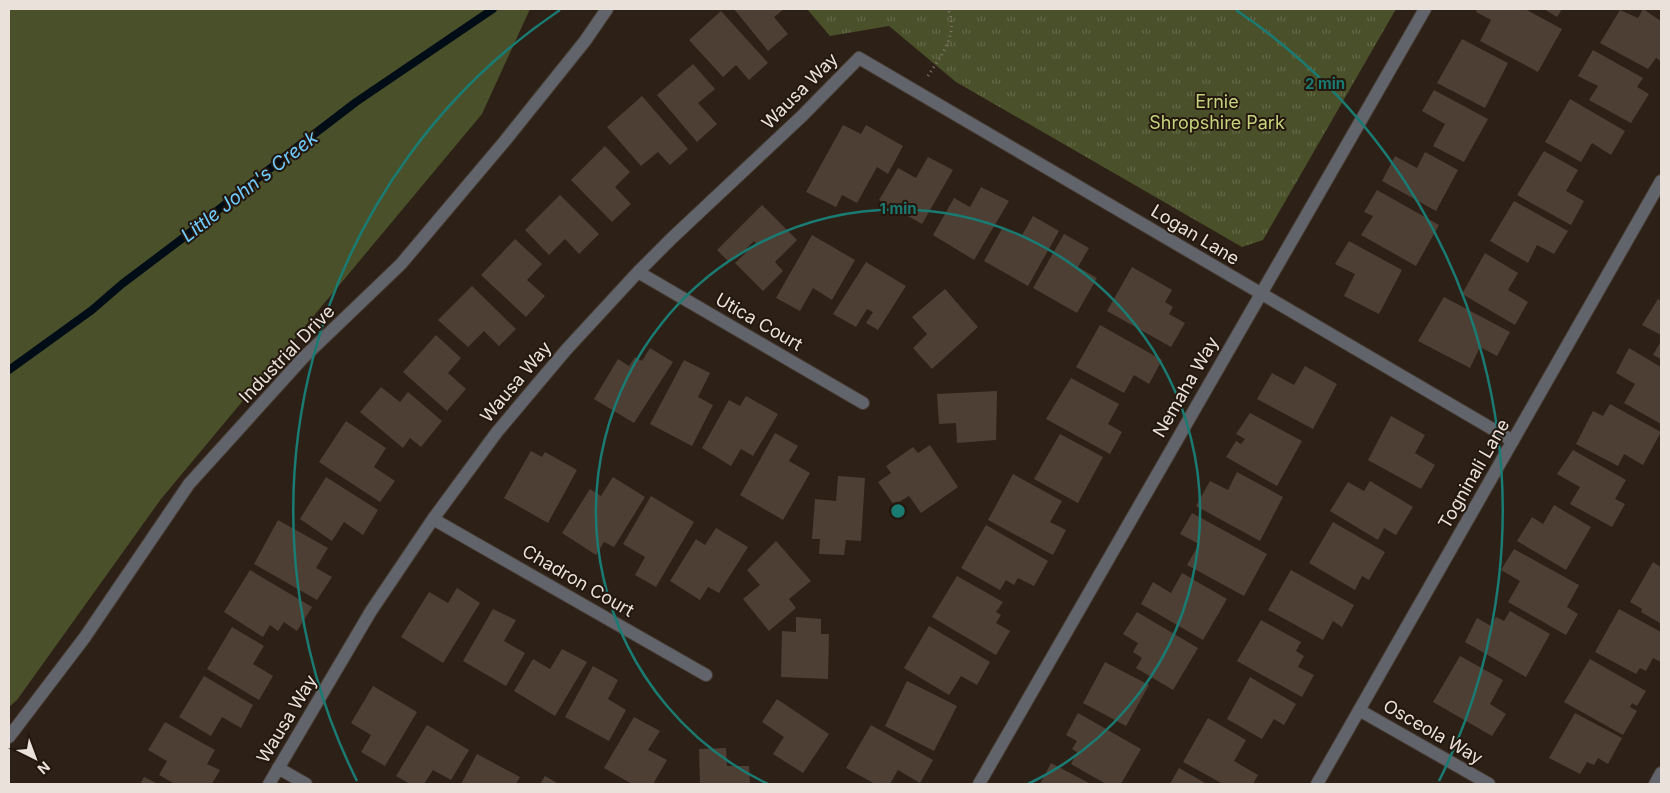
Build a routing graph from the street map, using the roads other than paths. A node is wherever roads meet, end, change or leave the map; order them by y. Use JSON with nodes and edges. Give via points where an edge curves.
{"nodes":[{"id":1,"x":607,"y":9,"type":"edge"},
{"id":2,"x":1424,"y":9,"type":"edge"},
{"id":3,"x":859,"y":58,"type":"joint"},
{"id":4,"x":1661,"y":181,"type":"edge"},
{"id":5,"x":638,"y":272,"type":"junction"},
{"id":6,"x":1260,"y":294,"type":"junction"},
{"id":7,"x":863,"y":403,"type":"dead end"},
{"id":8,"x":1513,"y":441,"type":"junction"},
{"id":9,"x":433,"y":519,"type":"junction"},
{"id":10,"x":706,"y":675,"type":"dead end"},
{"id":11,"x":1359,"y":710,"type":"junction"},
{"id":12,"x":9,"y":737,"type":"edge"},
{"id":13,"x":278,"y":768,"type":"junction"},
{"id":14,"x":1661,"y":773,"type":"edge"},
{"id":15,"x":269,"y":784,"type":"edge"},
{"id":16,"x":306,"y":784,"type":"edge"},
{"id":17,"x":979,"y":784,"type":"edge"},
{"id":18,"x":1317,"y":784,"type":"edge"},
{"id":19,"x":1489,"y":784,"type":"edge"},
{"id":20,"x":1655,"y":784,"type":"edge"}],
"edges":[{"from":1,"to":12,"type":"street","name":"Industrial Drive","via":[[510,135],[401,264],[303,358],[189,484],[85,637]]},
{"from":2,"to":6,"type":"street","name":"Nemaha Way"},
{"from":3,"to":5,"type":"street","name":"Wausa Way"},
{"from":3,"to":6,"type":"street","name":"Logan Lane"},
{"from":4,"to":8,"type":"street","name":"Togninali Lane"},
{"from":5,"to":7,"type":"street","name":"Utica Court"},
{"from":5,"to":9,"type":"street","name":"Wausa Way","via":[[497,432]]},
{"from":6,"to":8,"type":"street","name":"Logan Lane"},
{"from":6,"to":17,"type":"street","name":"Nemaha Way"},
{"from":8,"to":11,"type":"street","name":"Togninali Lane"},
{"from":9,"to":10,"type":"street","name":"Chadron Court"},
{"from":9,"to":13,"type":"street","name":"Wausa Way","via":[[371,611]]},
{"from":11,"to":18,"type":"street","name":"Togninali Lane"},
{"from":11,"to":19,"type":"street","name":"Osceola Way"},
{"from":13,"to":15,"type":"street","name":"Wausa Way"},
{"from":13,"to":16,"type":"street"},
{"from":14,"to":20,"type":"street"}]}
